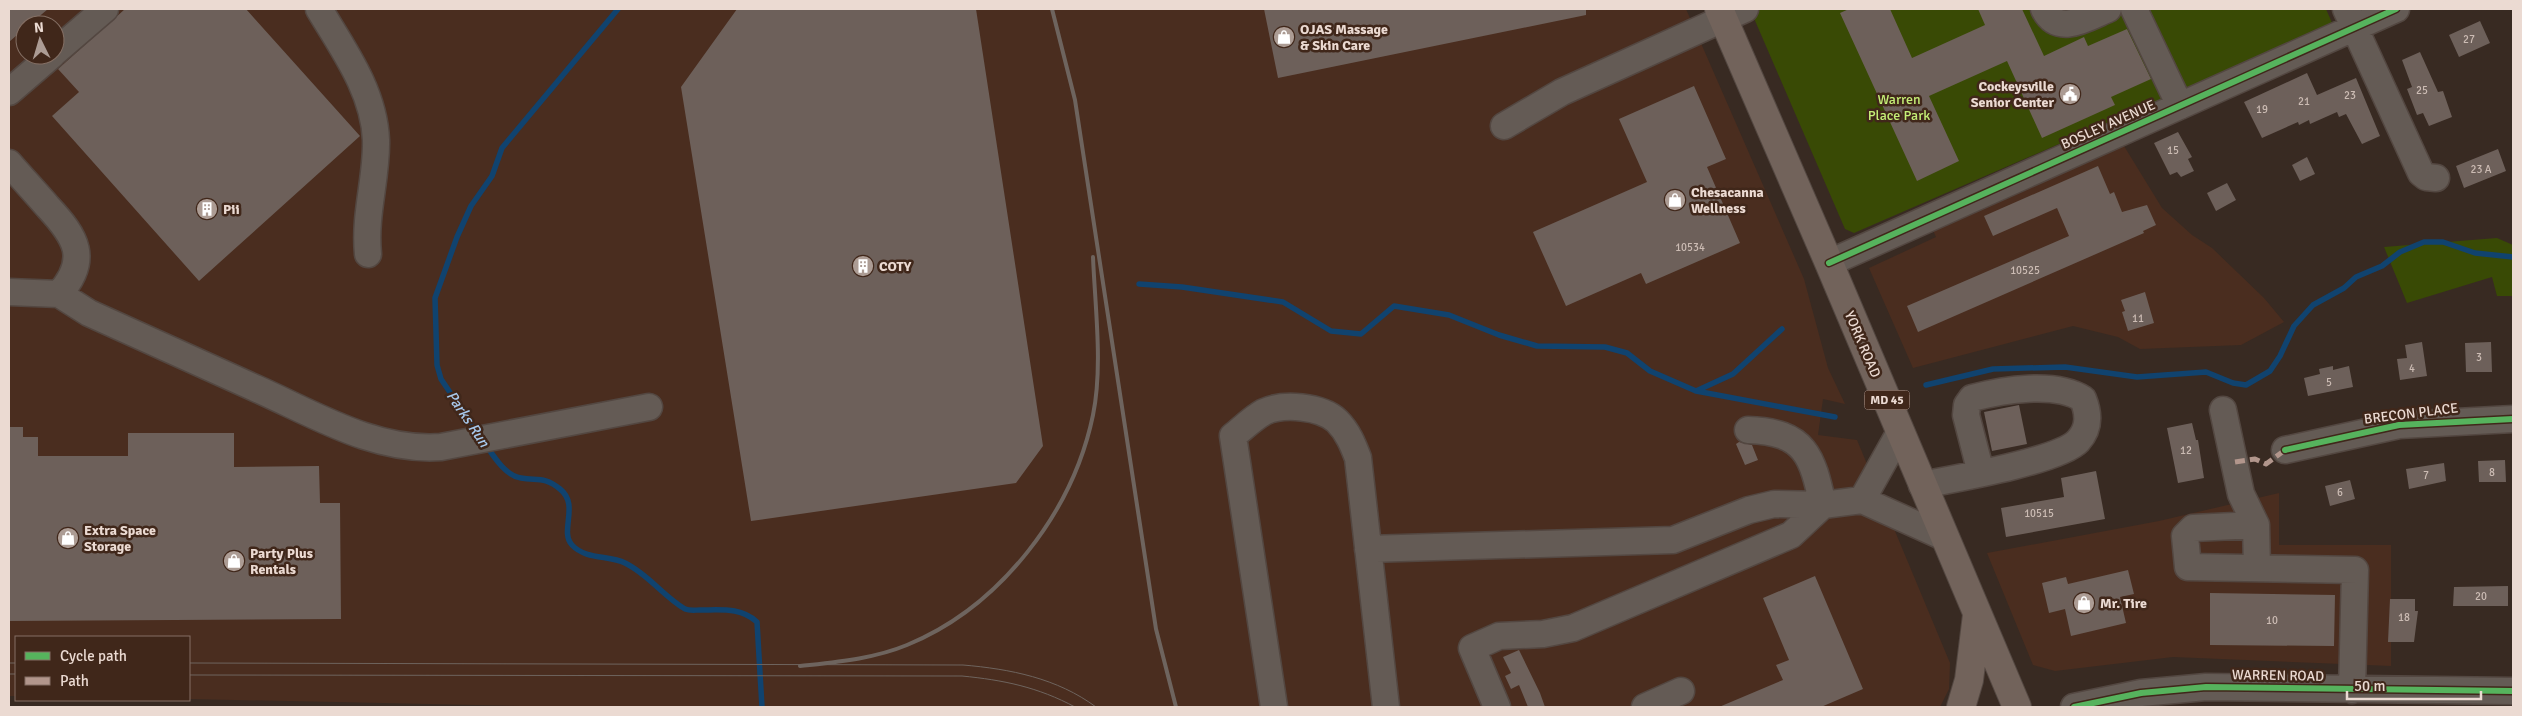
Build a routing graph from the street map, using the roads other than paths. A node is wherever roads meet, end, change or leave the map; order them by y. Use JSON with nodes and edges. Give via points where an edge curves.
{"nodes":[{"id":1,"x":105,"y":9,"type":"edge"},
{"id":2,"x":319,"y":9,"type":"edge"},
{"id":3,"x":2044,"y":9,"type":"edge"},
{"id":4,"x":2108,"y":9,"type":"edge"},
{"id":5,"x":2134,"y":9,"type":"edge"},
{"id":6,"x":2396,"y":9,"type":"edge"},
{"id":7,"x":1729,"y":12,"type":"edge"},
{"id":8,"x":2350,"y":18,"type":"edge"},
{"id":9,"x":65,"y":43,"type":"edge"},
{"id":10,"x":40,"y":65,"type":"edge"},
{"id":11,"x":9,"y":92,"type":"edge"},
{"id":12,"x":2180,"y":106,"type":"junction"},
{"id":13,"x":1504,"y":126,"type":"dead end"},
{"id":14,"x":9,"y":163,"type":"edge"},
{"id":15,"x":2436,"y":178,"type":"dead end"},
{"id":16,"x":368,"y":254,"type":"dead end"},
{"id":17,"x":1829,"y":262,"type":"junction"},
{"id":18,"x":9,"y":292,"type":"edge"},
{"id":19,"x":59,"y":294,"type":"junction"},
{"id":20,"x":649,"y":407,"type":"dead end"},
{"id":21,"x":2223,"y":410,"type":"dead end"},
{"id":22,"x":2513,"y":418,"type":"edge"},
{"id":23,"x":1748,"y":430,"type":"dead end"},
{"id":24,"x":1900,"y":432,"type":"junction"},
{"id":25,"x":2285,"y":450,"type":"dead end"},
{"id":26,"x":1981,"y":473,"type":"junction"},
{"id":27,"x":1922,"y":485,"type":"junction"},
{"id":28,"x":1862,"y":500,"type":"junction"},
{"id":29,"x":1823,"y":506,"type":"junction"},
{"id":30,"x":2256,"y":524,"type":"junction"},
{"id":31,"x":1944,"y":537,"type":"junction"},
{"id":32,"x":1368,"y":549,"type":"junction"},
{"id":33,"x":2257,"y":568,"type":"junction"},
{"id":34,"x":1977,"y":613,"type":"junction"},
{"id":35,"x":2352,"y":690,"type":"junction"},
{"id":36,"x":1681,"y":691,"type":"dead end"},
{"id":37,"x":2513,"y":691,"type":"edge"},
{"id":38,"x":2231,"y":697,"type":"edge"},
{"id":39,"x":1274,"y":707,"type":"edge"},
{"id":40,"x":1386,"y":707,"type":"edge"},
{"id":41,"x":1497,"y":707,"type":"edge"},
{"id":42,"x":1645,"y":707,"type":"edge"},
{"id":43,"x":1961,"y":707,"type":"edge"},
{"id":44,"x":2017,"y":707,"type":"edge"},
{"id":45,"x":2074,"y":707,"type":"edge"}],
"edges":[{"from":1,"to":9,"type":"street"},
{"from":2,"to":16,"type":"street","via":[[368,96],[372,114],[376,140],[365,230]]},
{"from":3,"to":4,"type":"street","via":[[2054,21],[2071,25]]},
{"from":5,"to":12,"type":"street"},
{"from":6,"to":8,"type":"street","name":"BOSLEY AVENUE"},
{"from":7,"to":13,"type":"street","via":[[1562,92]]},
{"from":7,"to":17,"type":"main road","name":"YORK ROAD","number":"MD 45"},
{"from":8,"to":12,"type":"street","name":"BOSLEY AVENUE"},
{"from":8,"to":15,"type":"street","via":[[2421,173]]},
{"from":10,"to":11,"type":"street"},
{"from":12,"to":17,"type":"street","name":"BOSLEY AVENUE"},
{"from":14,"to":19,"type":"street","via":[[62,222],[76,245],[74,273]]},
{"from":17,"to":24,"type":"main road","name":"YORK ROAD","number":"MD 45"},
{"from":18,"to":19,"type":"street"},
{"from":19,"to":20,"type":"street","via":[[89,313],[351,431],[399,446],[420,448],[459,443]]},
{"from":21,"to":30,"type":"street","via":[[2242,494]]},
{"from":22,"to":25,"type":"street","name":"BRECON PLACE","via":[[2398,425]]},
{"from":23,"to":29,"type":"street","via":[[1782,434],[1804,450],[1814,465]]},
{"from":24,"to":27,"type":"main road","name":"YORK ROAD","number":"MD 45"},
{"from":24,"to":28,"type":"street"},
{"from":26,"to":26,"type":"street","via":[[2050,456],[2077,443],[2084,434],[2089,413],[2083,399],[2060,388],[1972,398],[1966,415]]},
{"from":26,"to":27,"type":"street"},
{"from":27,"to":31,"type":"main road","name":"YORK ROAD","number":"MD 45"},
{"from":28,"to":29,"type":"street"},
{"from":28,"to":31,"type":"street"},
{"from":29,"to":32,"type":"street","via":[[1765,506],[1673,540]]},
{"from":29,"to":41,"type":"street","via":[[1791,534],[1573,628],[1544,634],[1499,636],[1472,648]]},
{"from":30,"to":33,"type":"street"},
{"from":30,"to":33,"type":"street","via":[[2204,526],[2193,528],[2185,536],[2188,567]]},
{"from":31,"to":34,"type":"main road","name":"YORK ROAD","number":"MD 45"},
{"from":32,"to":39,"type":"street","via":[[1358,458],[1351,440],[1336,420],[1316,411],[1293,406],[1278,407],[1263,412],[1233,436]]},
{"from":32,"to":40,"type":"street"},
{"from":33,"to":35,"type":"street","via":[[2355,570]]},
{"from":34,"to":43,"type":"main road","via":[[1969,680]]},
{"from":34,"to":44,"type":"main road","name":"YORK ROAD","number":"MD 45"},
{"from":35,"to":37,"type":"street","name":"WARREN ROAD"},
{"from":35,"to":38,"type":"street","name":"WARREN ROAD"},
{"from":36,"to":42,"type":"street"},
{"from":38,"to":45,"type":"street","name":"WARREN ROAD","via":[[2140,693]]}]}
